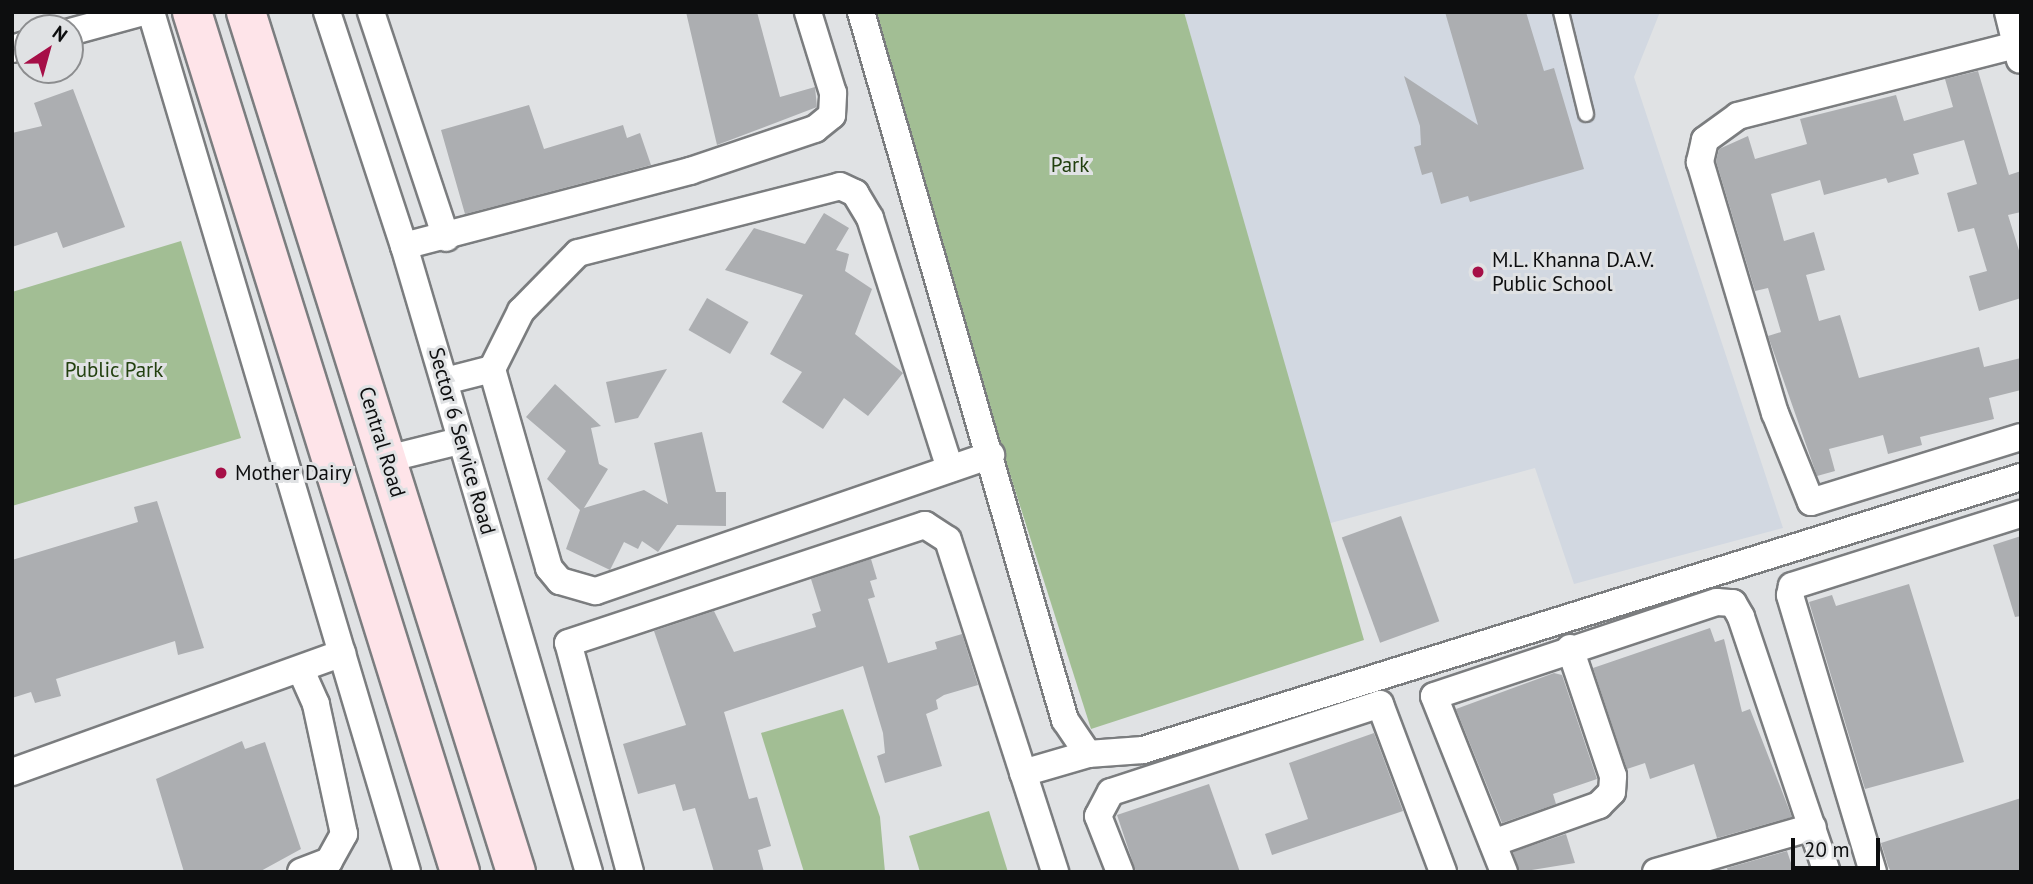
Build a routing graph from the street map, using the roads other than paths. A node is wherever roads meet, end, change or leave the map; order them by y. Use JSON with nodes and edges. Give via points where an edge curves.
{"nodes":[{"id":1,"x":143,"y":12,"type":"edge"},
{"id":2,"x":151,"y":12,"type":"edge"},
{"id":3,"x":192,"y":12,"type":"edge"},
{"id":4,"x":246,"y":12,"type":"edge"},
{"id":5,"x":327,"y":12,"type":"edge"},
{"id":6,"x":371,"y":12,"type":"edge"},
{"id":7,"x":808,"y":12,"type":"edge"},
{"id":8,"x":861,"y":12,"type":"edge"},
{"id":9,"x":1561,"y":12,"type":"edge"},
{"id":10,"x":2008,"y":12,"type":"edge"},
{"id":11,"x":84,"y":28,"type":"edge"},
{"id":12,"x":2018,"y":53,"type":"edge"},
{"id":13,"x":1586,"y":114,"type":"dead end"},
{"id":14,"x":446,"y":238,"type":"junction"},
{"id":15,"x":404,"y":246,"type":"junction"},
{"id":16,"x":492,"y":369,"type":"junction"},
{"id":17,"x":445,"y":381,"type":"junction"},
{"id":18,"x":2021,"y":437,"type":"edge"},
{"id":19,"x":460,"y":441,"type":"junction"},
{"id":20,"x":327,"y":445,"type":"junction"},
{"id":21,"x":282,"y":455,"type":"junction"},
{"id":22,"x":991,"y":455,"type":"junction"},
{"id":23,"x":387,"y":459,"type":"junction"},
{"id":24,"x":950,"y":469,"type":"junction"},
{"id":25,"x":2021,"y":477,"type":"edge"},
{"id":26,"x":2021,"y":514,"type":"edge"},
{"id":27,"x":1570,"y":648,"type":"junction"},
{"id":28,"x":567,"y":652,"type":"junction"},
{"id":29,"x":342,"y":653,"type":"junction"},
{"id":30,"x":1422,"y":663,"type":"junction"},
{"id":31,"x":528,"y":664,"type":"junction"},
{"id":32,"x":301,"y":670,"type":"junction"},
{"id":33,"x":1370,"y":679,"type":"junction"},
{"id":34,"x":1434,"y":696,"type":"junction"},
{"id":35,"x":1380,"y":704,"type":"junction"},
{"id":36,"x":1088,"y":754,"type":"junction"},
{"id":37,"x":12,"y":772,"type":"edge"},
{"id":38,"x":1024,"y":773,"type":"junction"},
{"id":39,"x":1813,"y":827,"type":"junction"},
{"id":40,"x":1493,"y":843,"type":"junction"},
{"id":41,"x":301,"y":872,"type":"edge"},
{"id":42,"x":407,"y":872,"type":"edge"},
{"id":43,"x":460,"y":872,"type":"edge"},
{"id":44,"x":516,"y":872,"type":"edge"},
{"id":45,"x":589,"y":872,"type":"edge"},
{"id":46,"x":630,"y":872,"type":"edge"},
{"id":47,"x":1055,"y":872,"type":"edge"},
{"id":48,"x":1119,"y":872,"type":"edge"},
{"id":49,"x":1443,"y":872,"type":"edge"},
{"id":50,"x":1504,"y":872,"type":"edge"},
{"id":51,"x":1656,"y":872,"type":"edge"},
{"id":52,"x":1828,"y":872,"type":"edge"},
{"id":53,"x":1873,"y":872,"type":"edge"}],
"edges":[{"from":1,"to":11,"type":"street"},
{"from":2,"to":21,"type":"street"},
{"from":3,"to":20,"type":"main road"},
{"from":4,"to":23,"type":"main road","name":"Central Road"},
{"from":5,"to":15,"type":"street","name":"Sector 6 Service Road"},
{"from":6,"to":14,"type":"street"},
{"from":7,"to":14,"type":"street","via":[[833,93],[832,115],[816,129],[690,171]]},
{"from":8,"to":22,"type":"street"},
{"from":9,"to":13,"type":"lane"},
{"from":10,"to":12,"type":"street"},
{"from":12,"to":18,"type":"street","via":[[1751,112],[1717,127],[1705,140],[1700,163],[1775,413],[1811,502]]},
{"from":14,"to":15,"type":"street"},
{"from":15,"to":17,"type":"street","name":"Sector 6 Service Road"},
{"from":16,"to":17,"type":"street"},
{"from":16,"to":24,"type":"street","via":[[549,568],[560,581],[596,591]]},
{"from":16,"to":24,"type":"street","via":[[521,312],[578,253],[840,186],[855,193],[870,218]]},
{"from":17,"to":19,"type":"street","name":"Sector 6 Service Road"},
{"from":19,"to":23,"type":"street"},
{"from":19,"to":31,"type":"street","name":"Sector 6 Service Road"},
{"from":20,"to":21,"type":"street"},
{"from":20,"to":43,"type":"main road"},
{"from":21,"to":29,"type":"street"},
{"from":22,"to":24,"type":"street"},
{"from":22,"to":36,"type":"street","via":[[1065,720]]},
{"from":23,"to":44,"type":"main road","name":"Central Road"},
{"from":25,"to":30,"type":"street"},
{"from":26,"to":53,"type":"street","via":[[1793,586],[1790,594]]},
{"from":27,"to":34,"type":"street"},
{"from":27,"to":39,"type":"street","via":[[1717,602],[1733,603]]},
{"from":27,"to":40,"type":"street","via":[[1613,776],[1612,792],[1599,805]]},
{"from":28,"to":31,"type":"street"},
{"from":28,"to":38,"type":"street","via":[[575,635],[925,525],[937,527],[948,540]]},
{"from":28,"to":46,"type":"street"},
{"from":29,"to":32,"type":"street"},
{"from":29,"to":42,"type":"street"},
{"from":30,"to":33,"type":"street"},
{"from":30,"to":34,"type":"street"},
{"from":31,"to":45,"type":"street","name":"Sector 6 Service Road"},
{"from":32,"to":37,"type":"street"},
{"from":32,"to":41,"type":"street","via":[[316,704],[344,834],[329,861]]},
{"from":33,"to":35,"type":"street"},
{"from":33,"to":36,"type":"street","via":[[1143,750]]},
{"from":34,"to":40,"type":"street"},
{"from":35,"to":48,"type":"street","via":[[1111,792],[1098,816]]},
{"from":35,"to":49,"type":"street"},
{"from":36,"to":38,"type":"street"},
{"from":38,"to":47,"type":"street"},
{"from":39,"to":51,"type":"street"},
{"from":39,"to":52,"type":"street"},
{"from":40,"to":50,"type":"street"}]}
